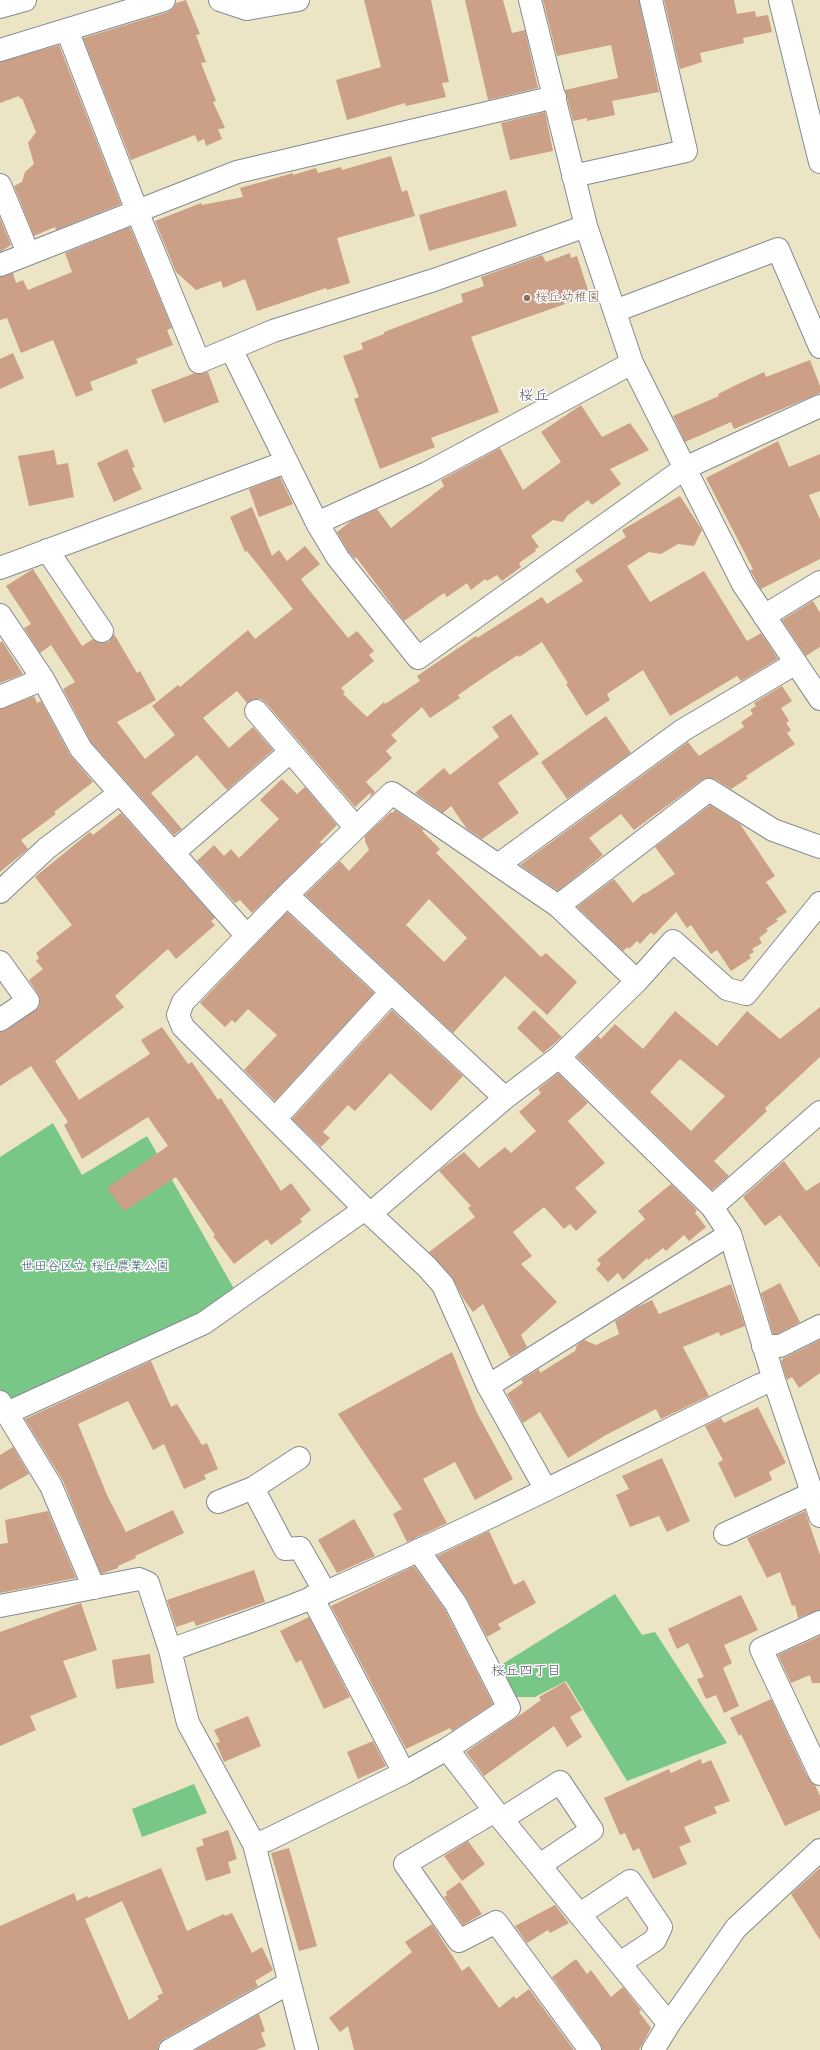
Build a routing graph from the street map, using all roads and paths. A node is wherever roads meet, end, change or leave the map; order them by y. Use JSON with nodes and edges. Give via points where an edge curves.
{"nodes":[{"id":1,"x":25,"y":0,"type":"edge"},
{"id":2,"x":164,"y":0,"type":"edge"},
{"id":3,"x":220,"y":0,"type":"edge"},
{"id":4,"x":298,"y":0,"type":"edge"},
{"id":5,"x":530,"y":0,"type":"edge"},
{"id":6,"x":651,"y":0,"type":"edge"},
{"id":7,"x":780,"y":0,"type":"edge"},
{"id":8,"x":0,"y":7,"type":"edge"},
{"id":9,"x":67,"y":30,"type":"junction"},
{"id":10,"x":0,"y":50,"type":"edge"},
{"id":11,"x":555,"y":97,"type":"junction"},
{"id":12,"x":820,"y":162,"type":"edge"},
{"id":13,"x":573,"y":176,"type":"junction"},
{"id":14,"x":0,"y":185,"type":"edge"},
{"id":15,"x":137,"y":211,"type":"junction"},
{"id":16,"x":586,"y":226,"type":"junction"},
{"id":17,"x":28,"y":253,"type":"junction"},
{"id":18,"x":0,"y":265,"type":"edge"},
{"id":19,"x":615,"y":311,"type":"junction"},
{"id":20,"x":820,"y":347,"type":"edge"},
{"id":21,"x":231,"y":349,"type":"junction"},
{"id":22,"x":632,"y":363,"type":"junction"},
{"id":23,"x":820,"y":406,"type":"edge"},
{"id":24,"x":286,"y":462,"type":"junction"},
{"id":25,"x":685,"y":468,"type":"junction"},
{"id":26,"x":317,"y":523,"type":"junction"},
{"id":27,"x":48,"y":550,"type":"junction"},
{"id":28,"x":0,"y":568,"type":"edge"},
{"id":29,"x":820,"y":582,"type":"edge"},
{"id":30,"x":0,"y":615,"type":"edge"},
{"id":31,"x":764,"y":616,"type":"junction"},
{"id":32,"x":102,"y":631,"type":"dead end"},
{"id":33,"x":796,"y":663,"type":"junction"},
{"id":34,"x":44,"y":679,"type":"junction"},
{"id":35,"x":0,"y":697,"type":"edge"},
{"id":36,"x":820,"y":699,"type":"edge"},
{"id":37,"x":256,"y":711,"type":"dead end"},
{"id":38,"x":290,"y":752,"type":"junction"},
{"id":39,"x":120,"y":793,"type":"junction"},
{"id":40,"x":356,"y":828,"type":"junction"},
{"id":41,"x":820,"y":847,"type":"edge"},
{"id":42,"x":173,"y":853,"type":"junction"},
{"id":43,"x":498,"y":865,"type":"junction"},
{"id":44,"x":0,"y":892,"type":"edge"},
{"id":45,"x":287,"y":895,"type":"junction"},
{"id":46,"x":820,"y":903,"type":"edge"},
{"id":47,"x":558,"y":906,"type":"junction"},
{"id":48,"x":247,"y":936,"type":"junction"},
{"id":49,"x":0,"y":962,"type":"edge"},
{"id":50,"x":637,"y":980,"type":"junction"},
{"id":51,"x":391,"y":992,"type":"junction"},
{"id":52,"x":0,"y":1020,"type":"edge"},
{"id":53,"x":559,"y":1058,"type":"junction"},
{"id":54,"x":505,"y":1098,"type":"junction"},
{"id":55,"x":820,"y":1112,"type":"edge"},
{"id":56,"x":275,"y":1120,"type":"junction"},
{"id":57,"x":712,"y":1207,"type":"junction"},
{"id":58,"x":367,"y":1212,"type":"junction"},
{"id":59,"x":730,"y":1234,"type":"junction"},
{"id":60,"x":820,"y":1326,"type":"edge"},
{"id":61,"x":763,"y":1346,"type":"junction"},
{"id":62,"x":774,"y":1380,"type":"junction"},
{"id":63,"x":488,"y":1386,"type":"junction"},
{"id":64,"x":3,"y":1408,"type":"edge"},
{"id":65,"x":299,"y":1458,"type":"dead end"},
{"id":66,"x":252,"y":1488,"type":"junction"},
{"id":67,"x":545,"y":1488,"type":"junction"},
{"id":68,"x":812,"y":1493,"type":"junction"},
{"id":69,"x":218,"y":1502,"type":"dead end"},
{"id":70,"x":820,"y":1516,"type":"edge"},
{"id":71,"x":725,"y":1534,"type":"dead end"},
{"id":72,"x":418,"y":1550,"type":"junction"},
{"id":73,"x":94,"y":1588,"type":"junction"},
{"id":74,"x":319,"y":1595,"type":"junction"},
{"id":75,"x":0,"y":1606,"type":"edge"},
{"id":76,"x":820,"y":1622,"type":"edge"},
{"id":77,"x":170,"y":1650,"type":"junction"},
{"id":78,"x":447,"y":1749,"type":"junction"},
{"id":79,"x":404,"y":1773,"type":"junction"},
{"id":80,"x":820,"y":1774,"type":"edge"},
{"id":81,"x":498,"y":1815,"type":"junction"},
{"id":82,"x":254,"y":1844,"type":"junction"},
{"id":83,"x":820,"y":1850,"type":"edge"},
{"id":84,"x":540,"y":1865,"type":"junction"},
{"id":85,"x":580,"y":1914,"type":"junction"},
{"id":86,"x":620,"y":1964,"type":"junction"},
{"id":87,"x":289,"y":1983,"type":"junction"},
{"id":88,"x":669,"y":2024,"type":"junction"},
{"id":89,"x":170,"y":2050,"type":"edge"},
{"id":90,"x":307,"y":2050,"type":"edge"},
{"id":91,"x":590,"y":2050,"type":"edge"},
{"id":92,"x":653,"y":2050,"type":"edge"}],
"edges":[{"from":1,"to":8,"type":"street"},
{"from":2,"to":9,"type":"street"},
{"from":3,"to":4,"type":"street","via":[[247,9]]},
{"from":5,"to":11,"type":"street"},
{"from":6,"to":13,"type":"street","via":[[686,151]]},
{"from":7,"to":12,"type":"street"},
{"from":9,"to":10,"type":"street"},
{"from":9,"to":15,"type":"street"},
{"from":11,"to":13,"type":"street"},
{"from":11,"to":15,"type":"street","via":[[236,172]]},
{"from":13,"to":16,"type":"street"},
{"from":14,"to":17,"type":"street"},
{"from":15,"to":17,"type":"street"},
{"from":15,"to":21,"type":"street","via":[[199,362]]},
{"from":16,"to":19,"type":"street"},
{"from":16,"to":21,"type":"street","via":[[434,280],[273,330]]},
{"from":17,"to":18,"type":"street"},
{"from":19,"to":20,"type":"street","via":[[778,249]]},
{"from":19,"to":22,"type":"street"},
{"from":21,"to":24,"type":"street"},
{"from":22,"to":25,"type":"street"},
{"from":22,"to":26,"type":"street","via":[[427,473]]},
{"from":23,"to":25,"type":"street"},
{"from":24,"to":26,"type":"street"},
{"from":24,"to":27,"type":"street"},
{"from":25,"to":26,"type":"street","via":[[418,658],[338,558]]},
{"from":25,"to":31,"type":"street","via":[[743,584]]},
{"from":27,"to":28,"type":"street"},
{"from":27,"to":32,"type":"street"},
{"from":29,"to":31,"type":"street"},
{"from":30,"to":34,"type":"street"},
{"from":31,"to":33,"type":"street"},
{"from":33,"to":36,"type":"street"},
{"from":33,"to":43,"type":"street","via":[[683,730]]},
{"from":34,"to":35,"type":"street"},
{"from":34,"to":39,"type":"street","via":[[81,749]]},
{"from":37,"to":38,"type":"street"},
{"from":38,"to":40,"type":"street"},
{"from":38,"to":42,"type":"street"},
{"from":39,"to":42,"type":"street"},
{"from":39,"to":44,"type":"street","via":[[47,848]]},
{"from":40,"to":43,"type":"street","via":[[392,793]]},
{"from":40,"to":45,"type":"street"},
{"from":41,"to":47,"type":"street","via":[[773,830],[709,790]]},
{"from":42,"to":48,"type":"street"},
{"from":43,"to":47,"type":"street"},
{"from":45,"to":48,"type":"street"},
{"from":45,"to":51,"type":"street"},
{"from":46,"to":50,"type":"street","via":[[746,994],[727,989],[673,942]]},
{"from":47,"to":50,"type":"street"},
{"from":48,"to":56,"type":"street","via":[[183,1002],[178,1015],[182,1026]]},
{"from":49,"to":52,"type":"street","via":[[28,1001]]},
{"from":50,"to":53,"type":"street"},
{"from":51,"to":54,"type":"street"},
{"from":51,"to":56,"type":"street"},
{"from":53,"to":54,"type":"street"},
{"from":53,"to":57,"type":"street"},
{"from":54,"to":58,"type":"street"},
{"from":55,"to":57,"type":"street"},
{"from":56,"to":58,"type":"street"},
{"from":57,"to":59,"type":"street"},
{"from":58,"to":63,"type":"street","via":[[443,1285]]},
{"from":58,"to":64,"type":"street","via":[[204,1323]]},
{"from":59,"to":61,"type":"street"},
{"from":59,"to":63,"type":"street"},
{"from":60,"to":61,"type":"street","via":[[780,1346]]},
{"from":61,"to":62,"type":"street"},
{"from":62,"to":67,"type":"street"},
{"from":62,"to":68,"type":"street"},
{"from":63,"to":67,"type":"street"},
{"from":64,"to":73,"type":"street","via":[[52,1486]]},
{"from":65,"to":66,"type":"street"},
{"from":66,"to":69,"type":"street"},
{"from":66,"to":74,"type":"street","via":[[285,1549],[300,1548]]},
{"from":67,"to":72,"type":"street"},
{"from":68,"to":70,"type":"street"},
{"from":68,"to":71,"type":"street"},
{"from":72,"to":74,"type":"street"},
{"from":72,"to":78,"type":"street","via":[[456,1604],[509,1708]]},
{"from":73,"to":75,"type":"street"},
{"from":73,"to":77,"type":"street","via":[[139,1579],[148,1583]]},
{"from":74,"to":77,"type":"street"},
{"from":74,"to":79,"type":"street"},
{"from":76,"to":80,"type":"street","via":[[761,1649]]},
{"from":77,"to":82,"type":"street","via":[[188,1723]]},
{"from":78,"to":79,"type":"street"},
{"from":78,"to":81,"type":"street"},
{"from":79,"to":82,"type":"street"},
{"from":81,"to":84,"type":"street"},
{"from":81,"to":84,"type":"street","via":[[560,1782],[592,1830]]},
{"from":81,"to":91,"type":"street","via":[[405,1864],[459,1942],[496,1922]]},
{"from":82,"to":87,"type":"street"},
{"from":83,"to":88,"type":"street","via":[[736,1928]]},
{"from":84,"to":85,"type":"street"},
{"from":85,"to":86,"type":"street"},
{"from":85,"to":86,"type":"street","via":[[630,1881],[661,1926],[655,1940]]},
{"from":86,"to":88,"type":"street"},
{"from":87,"to":89,"type":"street"},
{"from":87,"to":90,"type":"street"},
{"from":88,"to":92,"type":"street"}]}
